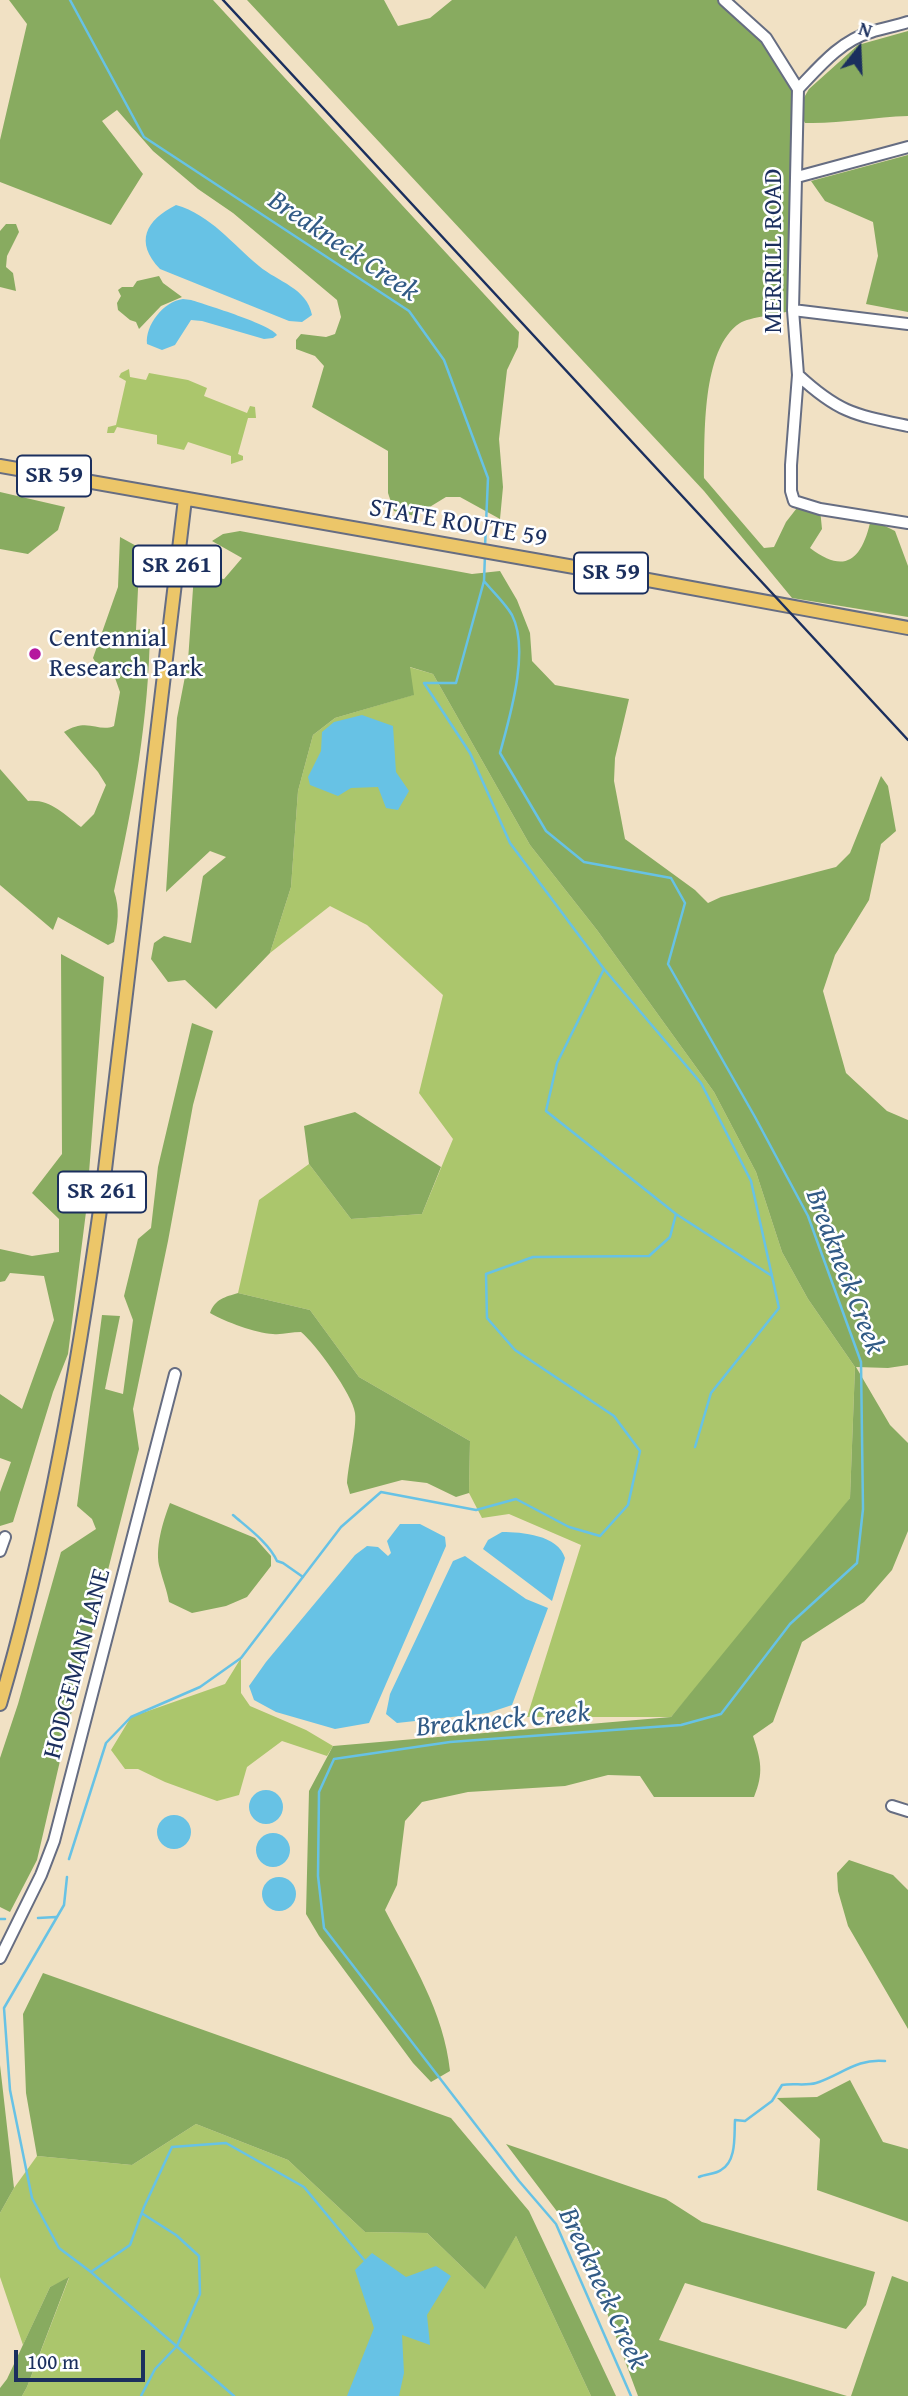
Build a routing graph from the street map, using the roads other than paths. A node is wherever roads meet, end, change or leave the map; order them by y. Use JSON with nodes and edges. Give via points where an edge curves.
{"nodes":[{"id":1,"x":724,"y":0,"type":"edge"},
{"id":2,"x":908,"y":22,"type":"edge"},
{"id":3,"x":798,"y":89,"type":"junction"},
{"id":4,"x":908,"y":147,"type":"edge"},
{"id":5,"x":797,"y":177,"type":"junction"},
{"id":6,"x":793,"y":310,"type":"junction"},
{"id":7,"x":908,"y":324,"type":"edge"},
{"id":8,"x":798,"y":375,"type":"junction"},
{"id":9,"x":908,"y":426,"type":"edge"},
{"id":10,"x":0,"y":466,"type":"edge"},
{"id":11,"x":185,"y":499,"type":"junction"},
{"id":12,"x":908,"y":523,"type":"edge"},
{"id":13,"x":908,"y":628,"type":"edge"},
{"id":14,"x":175,"y":1374,"type":"dead end"},
{"id":15,"x":5,"y":1536,"type":"dead end"},
{"id":16,"x":0,"y":1549,"type":"edge"},
{"id":17,"x":0,"y":1704,"type":"edge"},
{"id":18,"x":892,"y":1805,"type":"dead end"},
{"id":19,"x":908,"y":1811,"type":"edge"},
{"id":20,"x":0,"y":1958,"type":"edge"}],
"edges":[{"from":1,"to":3,"type":"street","via":[[766,38]]},
{"from":2,"to":3,"type":"street","via":[[853,40],[830,55]]},
{"from":3,"to":5,"type":"street","name":"MERRILL ROAD"},
{"from":4,"to":5,"type":"street"},
{"from":5,"to":6,"type":"street","name":"MERRILL ROAD"},
{"from":6,"to":7,"type":"street"},
{"from":6,"to":8,"type":"street","name":"MERRILL ROAD"},
{"from":8,"to":9,"type":"street","via":[[829,402],[849,412]]},
{"from":8,"to":12,"type":"street","name":"MERRILL ROAD","via":[[794,501]]},
{"from":10,"to":11,"type":"main road","name":"STATE ROUTE 59","number":"SR 59"},
{"from":11,"to":13,"type":"main road","name":"STATE ROUTE 59","number":"SR 59"},
{"from":11,"to":17,"type":"main road","number":"SR 261","via":[[85,1312],[37,1558]]},
{"from":14,"to":20,"type":"street","name":"HODGEMAN LANE","via":[[54,1841]]},
{"from":15,"to":16,"type":"street"},
{"from":18,"to":19,"type":"street"}]}
